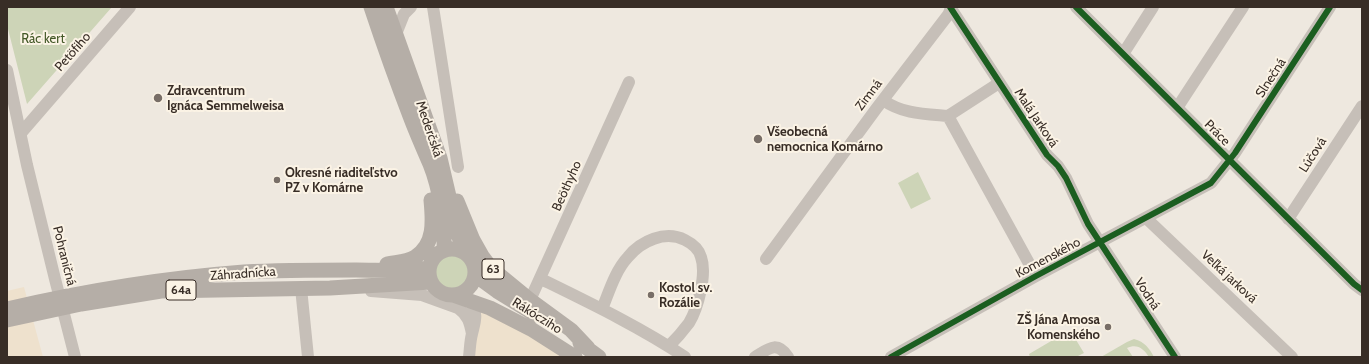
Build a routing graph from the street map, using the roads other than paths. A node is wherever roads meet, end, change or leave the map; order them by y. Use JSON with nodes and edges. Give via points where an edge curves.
{"nodes":[{"id":1,"x":130,"y":7,"type":"edge"},
{"id":2,"x":371,"y":7,"type":"edge"},
{"id":3,"x":386,"y":7,"type":"edge"},
{"id":4,"x":411,"y":7,"type":"edge"},
{"id":5,"x":433,"y":7,"type":"edge"},
{"id":6,"x":1076,"y":7,"type":"edge"},
{"id":7,"x":1153,"y":7,"type":"edge"},
{"id":8,"x":1243,"y":7,"type":"edge"},
{"id":9,"x":1330,"y":7,"type":"edge"},
{"id":10,"x":951,"y":8,"type":"edge"},
{"id":11,"x":396,"y":34,"type":"junction"},
{"id":12,"x":1123,"y":54,"type":"junction"},
{"id":13,"x":7,"y":70,"type":"edge"},
{"id":14,"x":629,"y":82,"type":"dead end"},
{"id":15,"x":999,"y":83,"type":"junction"},
{"id":16,"x":883,"y":100,"type":"junction"},
{"id":17,"x":1362,"y":106,"type":"edge"},
{"id":18,"x":1177,"y":108,"type":"junction"},
{"id":19,"x":948,"y":116,"type":"junction"},
{"id":20,"x":22,"y":133,"type":"junction"},
{"id":21,"x":420,"y":143,"type":"junction"},
{"id":22,"x":440,"y":158,"type":"junction"},
{"id":23,"x":1229,"y":160,"type":"junction"},
{"id":24,"x":458,"y":167,"type":"dead end"},
{"id":25,"x":1146,"y":218,"type":"junction"},
{"id":26,"x":1288,"y":219,"type":"junction"},
{"id":27,"x":1101,"y":243,"type":"junction"},
{"id":28,"x":444,"y":250,"type":"junction"},
{"id":29,"x":466,"y":253,"type":"junction"},
{"id":30,"x":766,"y":259,"type":"dead end"},
{"id":31,"x":334,"y":270,"type":"junction"},
{"id":32,"x":430,"y":275,"type":"junction"},
{"id":33,"x":475,"y":275,"type":"junction"},
{"id":34,"x":1036,"y":276,"type":"junction"},
{"id":35,"x":541,"y":279,"type":"junction"},
{"id":36,"x":301,"y":288,"type":"junction"},
{"id":37,"x":330,"y":288,"type":"junction"},
{"id":38,"x":1362,"y":290,"type":"edge"},
{"id":39,"x":453,"y":295,"type":"junction"},
{"id":40,"x":530,"y":300,"type":"junction"},
{"id":41,"x":61,"y":302,"type":"junction"},
{"id":42,"x":471,"y":302,"type":"junction"},
{"id":43,"x":7,"y":309,"type":"edge"},
{"id":44,"x":602,"y":309,"type":"junction"},
{"id":45,"x":7,"y":320,"type":"edge"},
{"id":46,"x":472,"y":334,"type":"junction"},
{"id":47,"x":669,"y":346,"type":"junction"},
{"id":48,"x":594,"y":352,"type":"edge"},
{"id":49,"x":75,"y":357,"type":"edge"},
{"id":50,"x":308,"y":357,"type":"edge"},
{"id":51,"x":469,"y":357,"type":"edge"},
{"id":52,"x":575,"y":357,"type":"edge"},
{"id":53,"x":685,"y":357,"type":"edge"},
{"id":54,"x":755,"y":357,"type":"edge"},
{"id":55,"x":788,"y":357,"type":"edge"},
{"id":56,"x":891,"y":357,"type":"edge"},
{"id":57,"x":1175,"y":357,"type":"edge"},
{"id":58,"x":1292,"y":357,"type":"edge"}],
"edges":[{"from":1,"to":20,"type":"street","name":"Petöfiho"},
{"from":2,"to":21,"type":"main road","name":"Mederčská"},
{"from":3,"to":11,"type":"main road","name":"Mederčská","number":"63"},
{"from":4,"to":11,"type":"street","via":[[404,14]]},
{"from":5,"to":24,"type":"street","name":"Mederčská"},
{"from":6,"to":12,"type":"street","name":"Práce"},
{"from":7,"to":12,"type":"street"},
{"from":8,"to":18,"type":"street"},
{"from":9,"to":23,"type":"street","name":"Slnečná"},
{"from":10,"to":15,"type":"street","name":"Malá Jarková"},
{"from":10,"to":16,"type":"street","name":"Zimná"},
{"from":11,"to":22,"type":"main road","name":"Mederčská","number":"63"},
{"from":12,"to":18,"type":"street","name":"Práce"},
{"from":13,"to":20,"type":"street","name":"Pohraničná"},
{"from":14,"to":35,"type":"street","name":"Beöthyho"},
{"from":15,"to":19,"type":"street"},
{"from":15,"to":27,"type":"street","name":"Malá Jarková","via":[[1046,155],[1066,178],[1088,224]]},
{"from":16,"to":19,"type":"street","via":[[891,106],[909,112]]},
{"from":16,"to":30,"type":"street","name":"Zimná"},
{"from":17,"to":26,"type":"street","name":"Lúčová"},
{"from":18,"to":23,"type":"street","name":"Práce"},
{"from":19,"to":34,"type":"street","name":"Komenského"},
{"from":20,"to":41,"type":"street","name":"Pohraničná","via":[[26,161]]},
{"from":21,"to":28,"type":"main road","name":"Mederčská","via":[[430,165],[441,203]]},
{"from":21,"to":31,"type":"main road","via":[[428,176],[432,214],[432,232],[424,250],[410,260]]},
{"from":22,"to":29,"type":"main road","name":"Mederčská","number":"63","via":[[458,235]]},
{"from":22,"to":40,"type":"main road","number":"63","via":[[482,256],[491,268]]},
{"from":23,"to":25,"type":"street","name":"Komenského","via":[[1212,183]]},
{"from":23,"to":26,"type":"street","name":"Práce"},
{"from":25,"to":27,"type":"street","name":"Komenského"},
{"from":25,"to":58,"type":"street","name":"Veľká jarková"},
{"from":26,"to":38,"type":"street","name":"Práce"},
{"from":27,"to":34,"type":"street","name":"Komenského"},
{"from":27,"to":57,"type":"street","name":"Vodná"},
{"from":28,"to":29,"type":"main road","number":"63","via":[[455,249]]},
{"from":28,"to":32,"type":"main road","via":[[434,257]]},
{"from":29,"to":33,"type":"main road","number":"63","via":[[474,265]]},
{"from":31,"to":32,"type":"main road","name":"Záhradnícka","number":"64a","via":[[414,270]]},
{"from":31,"to":41,"type":"main road","name":"Záhradnícka","number":"64a","via":[[245,272],[143,282]]},
{"from":32,"to":37,"type":"main road","name":"Záhradnícka","number":"64a"},
{"from":32,"to":39,"type":"main road","via":[[437,289]]},
{"from":33,"to":39,"type":"main road","number":"63","via":[[468,289]]},
{"from":33,"to":48,"type":"main road","name":"Rákócziho","number":"63"},
{"from":34,"to":56,"type":"street","name":"Komenského"},
{"from":35,"to":40,"type":"street","name":"Beöthyho"},
{"from":35,"to":44,"type":"street"},
{"from":36,"to":37,"type":"main road","name":"Záhradnícka","number":"64a"},
{"from":36,"to":41,"type":"main road","name":"Záhradnícka","number":"64a","via":[[161,291]]},
{"from":36,"to":50,"type":"street"},
{"from":37,"to":46,"type":"street","via":[[422,296],[463,311]]},
{"from":39,"to":42,"type":"main road","name":"Rákócziho"},
{"from":40,"to":48,"type":"main road","number":"63","via":[[571,330]]},
{"from":41,"to":43,"type":"main road","number":"64a"},
{"from":41,"to":45,"type":"main road","number":"64a"},
{"from":41,"to":49,"type":"street","name":"Pohraničná"},
{"from":42,"to":46,"type":"street","via":[[476,318]]},
{"from":42,"to":52,"type":"main road","name":"Rákócziho","via":[[490,308],[531,329]]},
{"from":44,"to":47,"type":"street"},
{"from":44,"to":47,"type":"street","via":[[628,256],[644,243],[662,236],[672,236],[689,242],[698,250],[703,264],[701,286],[688,323]]},
{"from":46,"to":51,"type":"street"},
{"from":47,"to":53,"type":"street"},
{"from":54,"to":55,"type":"street","via":[[775,347],[785,352]]}]}
